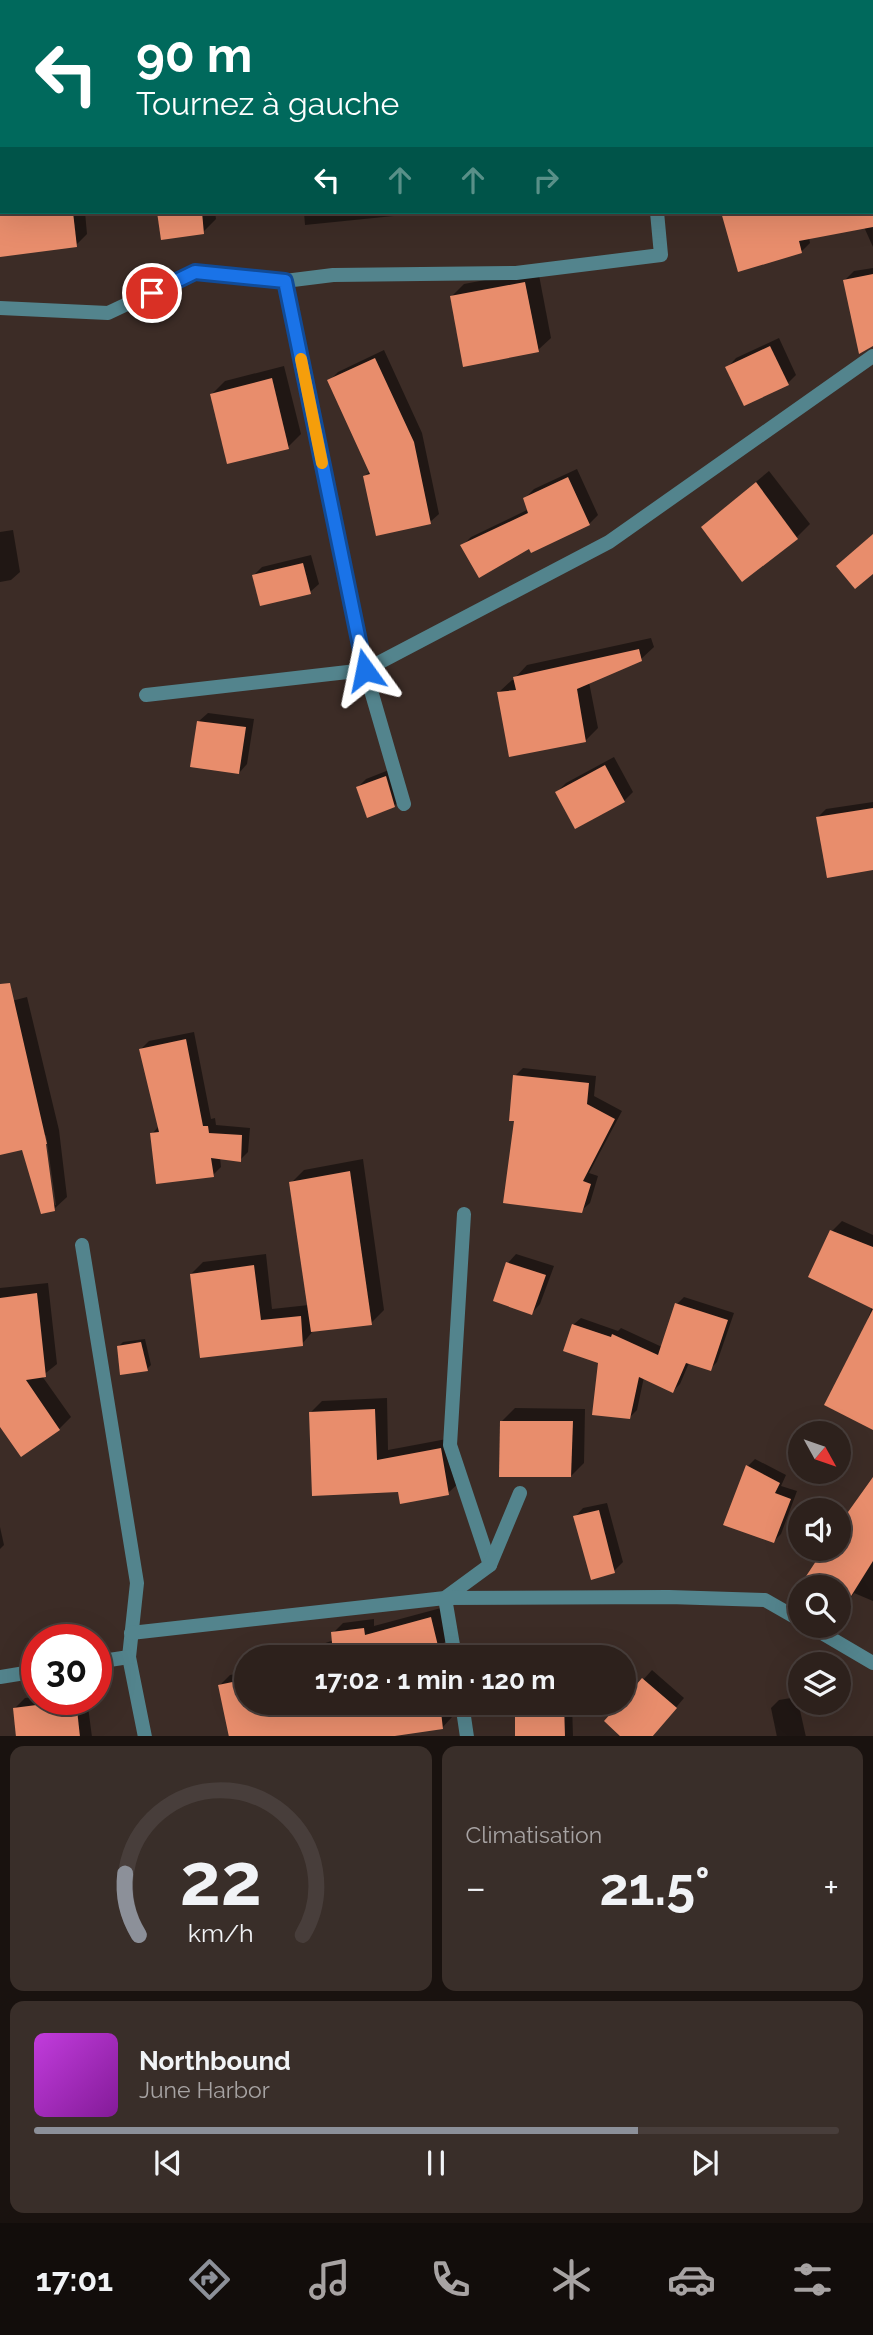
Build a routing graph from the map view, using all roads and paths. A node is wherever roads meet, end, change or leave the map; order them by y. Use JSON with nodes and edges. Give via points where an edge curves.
{"nodes":[{"id":1,"x":657,"y":214,"type":"edge"},
{"id":2,"x":285,"y":281,"type":"junction"},
{"id":3,"x":0,"y":308,"type":"edge"},
{"id":4,"x":873,"y":356,"type":"edge"},
{"id":5,"x":365,"y":670,"type":"junction"},
{"id":6,"x":146,"y":695,"type":"dead end"},
{"id":7,"x":404,"y":804,"type":"dead end"},
{"id":8,"x":464,"y":1214,"type":"dead end"},
{"id":9,"x":82,"y":1245,"type":"dead end"},
{"id":10,"x":520,"y":1493,"type":"dead end"},
{"id":11,"x":490,"y":1565,"type":"junction"},
{"id":12,"x":445,"y":1598,"type":"junction"},
{"id":13,"x":788,"y":1613,"type":"edge"},
{"id":14,"x":131,"y":1633,"type":"junction"},
{"id":15,"x":830,"y":1638,"type":"edge"},
{"id":16,"x":453,"y":1645,"type":"edge"},
{"id":17,"x":129,"y":1657,"type":"junction"},
{"id":18,"x":112,"y":1660,"type":"edge"},
{"id":19,"x":873,"y":1663,"type":"edge"},
{"id":20,"x":21,"y":1674,"type":"edge"},
{"id":21,"x":0,"y":1677,"type":"edge"},
{"id":22,"x":464,"y":1715,"type":"edge"},
{"id":23,"x":145,"y":1736,"type":"edge"},
{"id":24,"x":467,"y":1736,"type":"edge"}],
"edges":[{"from":1,"to":2,"type":"street","via":[[661,255],[516,272],[333,275]]},
{"from":2,"to":3,"type":"street","via":[[195,272],[108,313]]},
{"from":2,"to":5,"type":"street"},
{"from":4,"to":5,"type":"street","via":[[609,542]]},
{"from":5,"to":6,"type":"street"},
{"from":5,"to":7,"type":"street"},
{"from":8,"to":11,"type":"street","via":[[450,1445]]},
{"from":9,"to":14,"type":"street","via":[[137,1583]]},
{"from":10,"to":11,"type":"street"},
{"from":11,"to":12,"type":"street"},
{"from":12,"to":13,"type":"street","via":[[765,1600]]},
{"from":12,"to":14,"type":"street"},
{"from":12,"to":16,"type":"street"},
{"from":14,"to":17,"type":"street"},
{"from":15,"to":19,"type":"street"},
{"from":17,"to":18,"type":"street"},
{"from":17,"to":23,"type":"street"},
{"from":20,"to":21,"type":"street"},
{"from":22,"to":24,"type":"street"}]}
